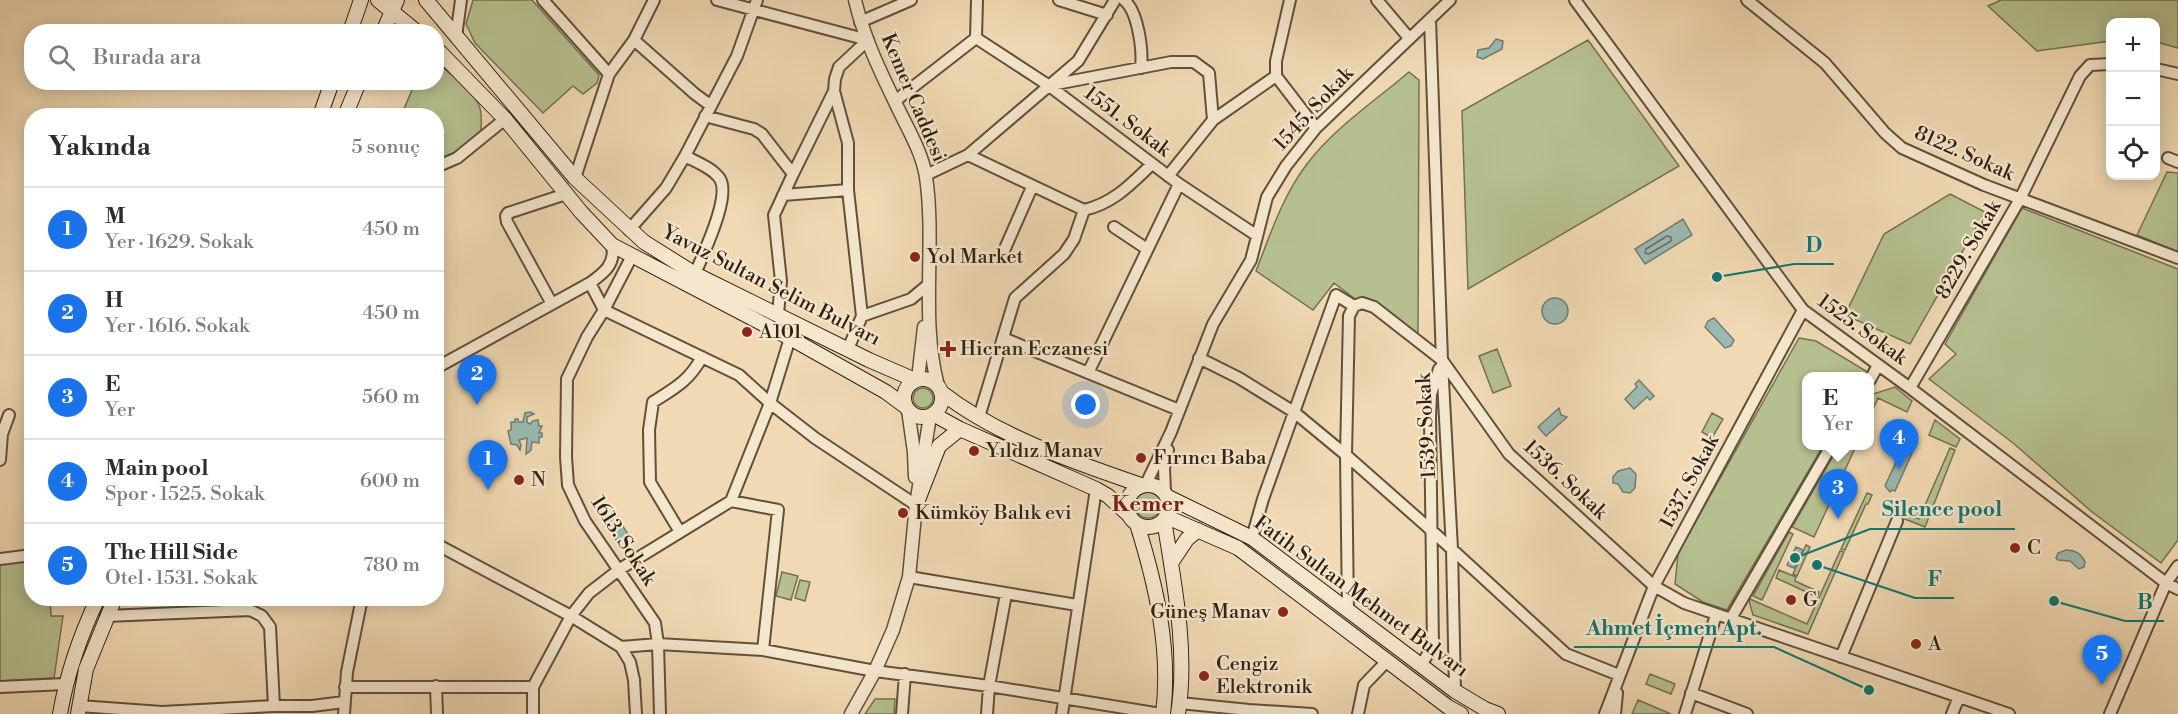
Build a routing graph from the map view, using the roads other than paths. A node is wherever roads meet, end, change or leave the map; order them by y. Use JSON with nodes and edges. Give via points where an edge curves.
{"nodes":[{"id":1,"x":361,"y":0,"type":"edge"},
{"id":2,"x":380,"y":0,"type":"edge"},
{"id":3,"x":426,"y":0,"type":"edge"},
{"id":4,"x":433,"y":0,"type":"edge"},
{"id":5,"x":461,"y":0,"type":"edge"},
{"id":6,"x":654,"y":0,"type":"edge"},
{"id":7,"x":717,"y":0,"type":"edge"},
{"id":8,"x":855,"y":0,"type":"edge"},
{"id":9,"x":911,"y":0,"type":"edge"},
{"id":10,"x":977,"y":0,"type":"edge"},
{"id":11,"x":1059,"y":0,"type":"edge"},
{"id":12,"x":1115,"y":0,"type":"edge"},
{"id":13,"x":1124,"y":0,"type":"edge"},
{"id":14,"x":1290,"y":0,"type":"edge"},
{"id":15,"x":1377,"y":0,"type":"edge"},
{"id":16,"x":1575,"y":0,"type":"edge"},
{"id":17,"x":1747,"y":0,"type":"edge"},
{"id":18,"x":1446,"y":1,"type":"edge"},
{"id":19,"x":547,"y":2,"type":"edge"},
{"id":20,"x":1075,"y":2,"type":"edge"},
{"id":21,"x":392,"y":4,"type":"edge"},
{"id":22,"x":756,"y":4,"type":"edge"},
{"id":23,"x":1107,"y":15,"type":"junction"},
{"id":24,"x":441,"y":19,"type":"junction"},
{"id":25,"x":1430,"y":19,"type":"junction"},
{"id":26,"x":860,"y":22,"type":"junction"},
{"id":27,"x":353,"y":24,"type":"edge"},
{"id":28,"x":386,"y":24,"type":"edge"},
{"id":29,"x":410,"y":24,"type":"edge"},
{"id":30,"x":456,"y":37,"type":"junction"},
{"id":31,"x":976,"y":38,"type":"junction"},
{"id":32,"x":1410,"y":38,"type":"junction"},
{"id":33,"x":634,"y":40,"type":"junction"},
{"id":34,"x":868,"y":40,"type":"junction"},
{"id":35,"x":444,"y":55,"type":"edge"},
{"id":36,"x":444,"y":58,"type":"edge"},
{"id":37,"x":453,"y":63,"type":"junction"},
{"id":38,"x":2106,"y":64,"type":"edge"},
{"id":39,"x":1141,"y":68,"type":"junction"},
{"id":40,"x":2160,"y":70,"type":"edge"},
{"id":41,"x":609,"y":74,"type":"junction"},
{"id":42,"x":2178,"y":74,"type":"edge"},
{"id":43,"x":1276,"y":76,"type":"junction"},
{"id":44,"x":1048,"y":86,"type":"junction"},
{"id":45,"x":329,"y":90,"type":"edge"},
{"id":46,"x":356,"y":90,"type":"edge"},
{"id":47,"x":834,"y":91,"type":"junction"},
{"id":48,"x":894,"y":101,"type":"junction"},
{"id":49,"x":710,"y":105,"type":"junction"},
{"id":50,"x":323,"y":108,"type":"edge"},
{"id":51,"x":348,"y":108,"type":"edge"},
{"id":52,"x":705,"y":117,"type":"junction"},
{"id":53,"x":505,"y":119,"type":"junction"},
{"id":54,"x":1213,"y":120,"type":"junction"},
{"id":55,"x":1316,"y":128,"type":"junction"},
{"id":56,"x":968,"y":155,"type":"junction"},
{"id":57,"x":685,"y":156,"type":"junction"},
{"id":58,"x":444,"y":164,"type":"edge"},
{"id":59,"x":1152,"y":164,"type":"junction"},
{"id":60,"x":792,"y":174,"type":"junction"},
{"id":61,"x":926,"y":175,"type":"junction"},
{"id":62,"x":1168,"y":176,"type":"junction"},
{"id":63,"x":575,"y":178,"type":"junction"},
{"id":64,"x":1179,"y":184,"type":"junction"},
{"id":65,"x":1032,"y":186,"type":"junction"},
{"id":66,"x":848,"y":190,"type":"junction"},
{"id":67,"x":566,"y":194,"type":"junction"},
{"id":68,"x":783,"y":195,"type":"junction"},
{"id":69,"x":2020,"y":199,"type":"junction"},
{"id":70,"x":1084,"y":210,"type":"junction"},
{"id":71,"x":1114,"y":226,"type":"dead end"},
{"id":72,"x":629,"y":230,"type":"junction"},
{"id":73,"x":1256,"y":235,"type":"junction"},
{"id":74,"x":612,"y":245,"type":"junction"},
{"id":75,"x":1148,"y":249,"type":"junction"},
{"id":76,"x":1003,"y":253,"type":"dead end"},
{"id":77,"x":632,"y":256,"type":"junction"},
{"id":78,"x":2178,"y":258,"type":"edge"},
{"id":79,"x":695,"y":274,"type":"junction"},
{"id":80,"x":590,"y":284,"type":"junction"},
{"id":81,"x":929,"y":284,"type":"junction"},
{"id":82,"x":552,"y":304,"type":"junction"},
{"id":83,"x":1353,"y":306,"type":"junction"},
{"id":84,"x":604,"y":310,"type":"junction"},
{"id":85,"x":1803,"y":310,"type":"junction"},
{"id":86,"x":778,"y":314,"type":"junction"},
{"id":87,"x":862,"y":316,"type":"junction"},
{"id":88,"x":790,"y":338,"type":"junction"},
{"id":89,"x":1003,"y":338,"type":"junction"},
{"id":90,"x":848,"y":349,"type":"junction"},
{"id":91,"x":702,"y":357,"type":"junction"},
{"id":92,"x":1199,"y":358,"type":"junction"},
{"id":93,"x":1442,"y":360,"type":"junction"},
{"id":94,"x":444,"y":364,"type":"edge"},
{"id":95,"x":1878,"y":365,"type":"junction"},
{"id":96,"x":1874,"y":372,"type":"edge"},
{"id":97,"x":1088,"y":373,"type":"junction"},
{"id":98,"x":917,"y":380,"type":"junction"},
{"id":99,"x":1910,"y":388,"type":"junction"},
{"id":100,"x":940,"y":389,"type":"junction"},
{"id":101,"x":770,"y":403,"type":"junction"},
{"id":102,"x":906,"y":408,"type":"junction"},
{"id":103,"x":1179,"y":410,"type":"junction"},
{"id":104,"x":1294,"y":412,"type":"junction"},
{"id":105,"x":9,"y":415,"type":"dead end"},
{"id":106,"x":932,"y":415,"type":"junction"},
{"id":107,"x":979,"y":417,"type":"junction"},
{"id":108,"x":960,"y":429,"type":"junction"},
{"id":109,"x":1172,"y":432,"type":"junction"},
{"id":110,"x":1830,"y":450,"type":"edge"},
{"id":111,"x":1346,"y":455,"type":"junction"},
{"id":112,"x":0,"y":460,"type":"edge"},
{"id":113,"x":1144,"y":485,"type":"junction"},
{"id":114,"x":1096,"y":489,"type":"junction"},
{"id":115,"x":1166,"y":494,"type":"junction"},
{"id":116,"x":732,"y":501,"type":"junction"},
{"id":117,"x":916,"y":505,"type":"junction"},
{"id":118,"x":1165,"y":518,"type":"junction"},
{"id":119,"x":1133,"y":519,"type":"junction"},
{"id":120,"x":1897,"y":521,"type":"dead end"},
{"id":121,"x":1198,"y":530,"type":"junction"},
{"id":122,"x":1431,"y":530,"type":"junction"},
{"id":123,"x":680,"y":532,"type":"junction"},
{"id":124,"x":1252,"y":538,"type":"junction"},
{"id":125,"x":444,"y":548,"type":"edge"},
{"id":126,"x":0,"y":549,"type":"edge"},
{"id":127,"x":1452,"y":549,"type":"junction"},
{"id":128,"x":24,"y":556,"type":"edge"},
{"id":129,"x":4,"y":558,"type":"edge"},
{"id":130,"x":1171,"y":563,"type":"junction"},
{"id":131,"x":2178,"y":566,"type":"edge"},
{"id":132,"x":620,"y":569,"type":"junction"},
{"id":133,"x":909,"y":577,"type":"junction"},
{"id":134,"x":2166,"y":583,"type":"junction"},
{"id":135,"x":1654,"y":586,"type":"junction"},
{"id":136,"x":2178,"y":589,"type":"edge"},
{"id":137,"x":1006,"y":594,"type":"junction"},
{"id":138,"x":1077,"y":605,"type":"junction"},
{"id":139,"x":95,"y":606,"type":"edge"},
{"id":140,"x":111,"y":606,"type":"edge"},
{"id":141,"x":360,"y":606,"type":"edge"},
{"id":142,"x":1348,"y":610,"type":"junction"},
{"id":143,"x":1716,"y":615,"type":"junction"},
{"id":144,"x":106,"y":616,"type":"junction"},
{"id":145,"x":571,"y":616,"type":"junction"},
{"id":146,"x":1730,"y":620,"type":"junction"},
{"id":147,"x":658,"y":644,"type":"junction"},
{"id":148,"x":621,"y":647,"type":"junction"},
{"id":149,"x":763,"y":650,"type":"junction"},
{"id":150,"x":1841,"y":657,"type":"junction"},
{"id":151,"x":1387,"y":661,"type":"junction"},
{"id":152,"x":1421,"y":665,"type":"junction"},
{"id":153,"x":875,"y":671,"type":"junction"},
{"id":154,"x":905,"y":674,"type":"junction"},
{"id":155,"x":1619,"y":675,"type":"junction"},
{"id":156,"x":65,"y":684,"type":"junction"},
{"id":157,"x":436,"y":686,"type":"junction"},
{"id":158,"x":989,"y":686,"type":"junction"},
{"id":159,"x":0,"y":687,"type":"edge"},
{"id":160,"x":345,"y":687,"type":"junction"},
{"id":161,"x":534,"y":687,"type":"junction"},
{"id":162,"x":1455,"y":691,"type":"junction"},
{"id":163,"x":1691,"y":693,"type":"junction"},
{"id":164,"x":1959,"y":697,"type":"junction"},
{"id":165,"x":1063,"y":699,"type":"junction"},
{"id":166,"x":344,"y":702,"type":"junction"},
{"id":167,"x":274,"y":706,"type":"junction"},
{"id":168,"x":1179,"y":708,"type":"edge"},
{"id":169,"x":79,"y":710,"type":"edge"},
{"id":170,"x":312,"y":710,"type":"edge"},
{"id":171,"x":1448,"y":710,"type":"edge"},
{"id":172,"x":1982,"y":710,"type":"edge"},
{"id":173,"x":234,"y":711,"type":"edge"},
{"id":174,"x":1249,"y":712,"type":"edge"},
{"id":175,"x":162,"y":713,"type":"edge"},
{"id":176,"x":60,"y":714,"type":"edge"},
{"id":177,"x":344,"y":714,"type":"edge"},
{"id":178,"x":437,"y":714,"type":"edge"},
{"id":179,"x":533,"y":714,"type":"edge"},
{"id":180,"x":636,"y":714,"type":"edge"},
{"id":181,"x":660,"y":714,"type":"edge"},
{"id":182,"x":851,"y":714,"type":"edge"},
{"id":183,"x":902,"y":714,"type":"edge"},
{"id":184,"x":987,"y":714,"type":"edge"},
{"id":185,"x":1062,"y":714,"type":"edge"},
{"id":186,"x":1162,"y":714,"type":"edge"},
{"id":187,"x":1312,"y":714,"type":"edge"},
{"id":188,"x":1358,"y":714,"type":"edge"},
{"id":189,"x":1461,"y":714,"type":"edge"},
{"id":190,"x":1498,"y":714,"type":"edge"},
{"id":191,"x":1605,"y":714,"type":"edge"},
{"id":192,"x":1615,"y":714,"type":"edge"},
{"id":193,"x":1685,"y":714,"type":"edge"},
{"id":194,"x":1747,"y":714,"type":"edge"},
{"id":195,"x":1952,"y":714,"type":"edge"},
{"id":196,"x":2009,"y":714,"type":"edge"},
{"id":197,"x":2110,"y":714,"type":"edge"}],
"edges":[{"from":1,"to":27,"type":"main road"},
{"from":2,"to":21,"type":"main road"},
{"from":3,"to":24,"type":"main road","name":"Yavuz Sultan Selim Bulvarı"},
{"from":4,"to":24,"type":"main road"},
{"from":5,"to":30,"type":"street"},
{"from":6,"to":33,"type":"street"},
{"from":7,"to":22,"type":"street"},
{"from":8,"to":26,"type":"street","name":"Kemer Caddesi"},
{"from":9,"to":26,"type":"street"},
{"from":10,"to":31,"type":"street"},
{"from":11,"to":20,"type":"street"},
{"from":12,"to":23,"type":"street"},
{"from":13,"to":39,"type":"street","via":[[1131,5],[1143,52]]},
{"from":14,"to":43,"type":"street"},
{"from":15,"to":32,"type":"street"},
{"from":16,"to":85,"type":"street","name":"1525. Sokak"},
{"from":17,"to":69,"type":"street","name":"8122. Sokak","via":[[1825,63],[1902,148]]},
{"from":18,"to":25,"type":"street","name":"1545. Sokak"},
{"from":19,"to":41,"type":"street"},
{"from":20,"to":23,"type":"street"},
{"from":21,"to":28,"type":"main road"},
{"from":21,"to":29,"type":"main road"},
{"from":22,"to":34,"type":"street"},
{"from":22,"to":49,"type":"street","via":[[726,80]]},
{"from":23,"to":44,"type":"street","via":[[1078,61]]},
{"from":24,"to":30,"type":"main road","name":"Yavuz Sultan Selim Bulvarı"},
{"from":25,"to":32,"type":"street","name":"1545. Sokak"},
{"from":25,"to":93,"type":"street"},
{"from":26,"to":34,"type":"street","name":"Kemer Caddesi"},
{"from":30,"to":63,"type":"main road","name":"Yavuz Sultan Selim Bulvarı"},
{"from":31,"to":44,"type":"street","name":"1551. Sokak"},
{"from":31,"to":48,"type":"street"},
{"from":32,"to":55,"type":"street","name":"1545. Sokak"},
{"from":33,"to":41,"type":"street"},
{"from":33,"to":49,"type":"street"},
{"from":34,"to":47,"type":"street","via":[[839,67]]},
{"from":34,"to":48,"type":"street","name":"Kemer Caddesi"},
{"from":35,"to":37,"type":"main road","name":"Yavuz Sultan Selim Bulvarı"},
{"from":36,"to":37,"type":"main road"},
{"from":37,"to":53,"type":"main road","name":"Yavuz Sultan Selim Bulvarı"},
{"from":38,"to":69,"type":"street","name":"8229. Sokak","via":[[2090,65],[2080,76]]},
{"from":39,"to":44,"type":"street"},
{"from":39,"to":54,"type":"street","via":[[1194,62],[1209,73]]},
{"from":40,"to":42,"type":"street"},
{"from":41,"to":63,"type":"street"},
{"from":43,"to":54,"type":"street"},
{"from":43,"to":55,"type":"street"},
{"from":44,"to":56,"type":"street"},
{"from":44,"to":59,"type":"street","name":"1551. Sokak"},
{"from":45,"to":50,"type":"main road"},
{"from":46,"to":51,"type":"main road"},
{"from":47,"to":60,"type":"street"},
{"from":47,"to":66,"type":"street","via":[[848,144]]},
{"from":48,"to":61,"type":"street","name":"Kemer Caddesi"},
{"from":49,"to":52,"type":"street"},
{"from":52,"to":57,"type":"street"},
{"from":52,"to":60,"type":"street","via":[[762,134]]},
{"from":53,"to":58,"type":"street","via":[[457,158]]},
{"from":53,"to":67,"type":"main road","name":"Yavuz Sultan Selim Bulvarı"},
{"from":54,"to":62,"type":"street"},
{"from":55,"to":73,"type":"street","name":"1545. Sokak","via":[[1267,197]]},
{"from":56,"to":61,"type":"street"},
{"from":56,"to":65,"type":"street"},
{"from":57,"to":72,"type":"street","via":[[666,188]]},
{"from":57,"to":79,"type":"street","via":[[710,169],[721,180],[723,200]]},
{"from":59,"to":62,"type":"street","name":"1551. Sokak"},
{"from":59,"to":70,"type":"street","via":[[1109,202]]},
{"from":60,"to":68,"type":"street"},
{"from":61,"to":81,"type":"street","name":"Kemer Caddesi"},
{"from":62,"to":64,"type":"street","name":"1551. Sokak"},
{"from":63,"to":72,"type":"main road","name":"Yavuz Sultan Selim Bulvarı"},
{"from":64,"to":73,"type":"street","name":"1551. Sokak"},
{"from":64,"to":75,"type":"street"},
{"from":65,"to":70,"type":"street"},
{"from":65,"to":76,"type":"street"},
{"from":66,"to":68,"type":"street"},
{"from":66,"to":87,"type":"street"},
{"from":67,"to":74,"type":"main road","name":"Yavuz Sultan Selim Bulvarı"},
{"from":67,"to":82,"type":"street","via":[[506,216]]},
{"from":68,"to":86,"type":"street","via":[[774,215],[781,281]]},
{"from":69,"to":78,"type":"street","name":"8122. Sokak"},
{"from":69,"to":99,"type":"street","name":"8229. Sokak"},
{"from":70,"to":89,"type":"street","via":[[1064,254],[1015,298]]},
{"from":71,"to":75,"type":"street"},
{"from":72,"to":79,"type":"main road","name":"Yavuz Sultan Selim Bulvarı"},
{"from":73,"to":92,"type":"street","name":"1545. Sokak","via":[[1251,260],[1213,324]]},
{"from":74,"to":77,"type":"main road","name":"Yavuz Sultan Selim Bulvarı"},
{"from":74,"to":80,"type":"street","via":[[612,261]]},
{"from":75,"to":97,"type":"street"},
{"from":77,"to":84,"type":"street","name":"1613. Sokak"},
{"from":77,"to":88,"type":"main road","name":"Yavuz Sultan Selim Bulvarı"},
{"from":79,"to":86,"type":"main road","name":"Yavuz Sultan Selim Bulvarı"},
{"from":80,"to":82,"type":"street"},
{"from":80,"to":84,"type":"street"},
{"from":81,"to":87,"type":"street","via":[[911,299]]},
{"from":81,"to":98,"type":"street","name":"Kemer Caddesi"},
{"from":81,"to":100,"type":"street","name":"Kemer Caddesi","via":[[931,342]]},
{"from":82,"to":94,"type":"street"},
{"from":83,"to":93,"type":"street","name":"1536. Sokak","via":[[1362,303],[1374,307]]},
{"from":83,"to":104,"type":"street","name":"1536. Sokak","via":[[1336,295]]},
{"from":83,"to":111,"type":"street","via":[[1348,337]]},
{"from":84,"to":91,"type":"street"},
{"from":84,"to":132,"type":"street","name":"1613. Sokak","via":[[567,379],[566,457],[568,485],[576,503]]},
{"from":85,"to":95,"type":"street","name":"1525. Sokak"},
{"from":85,"to":135,"type":"street","name":"1537. Sokak"},
{"from":86,"to":90,"type":"main road","name":"Yavuz Sultan Selim Bulvarı"},
{"from":87,"to":90,"type":"street"},
{"from":88,"to":101,"type":"street"},
{"from":88,"to":102,"type":"main road","name":"Yavuz Sultan Selim Bulvarı","via":[[886,392]]},
{"from":89,"to":97,"type":"street"},
{"from":89,"to":107,"type":"street"},
{"from":90,"to":98,"type":"main road","name":"Yavuz Sultan Selim Bulvarı"},
{"from":91,"to":101,"type":"street","via":[[739,375]]},
{"from":91,"to":123,"type":"street","via":[[680,387],[653,402],[649,430],[650,482]]},
{"from":92,"to":103,"type":"street","name":"1545. Sokak"},
{"from":92,"to":104,"type":"street"},
{"from":93,"to":122,"type":"street","name":"1539. Sokak","via":[[1431,394]]},
{"from":93,"to":127,"type":"street","name":"1539. Sokak"},
{"from":93,"to":135,"type":"street","name":"1536. Sokak","via":[[1509,454]]},
{"from":95,"to":96,"type":"street"},
{"from":95,"to":99,"type":"street","name":"1525. Sokak"},
{"from":97,"to":103,"type":"street"},
{"from":98,"to":100,"type":"main road","via":[[930,380]]},
{"from":98,"to":102,"type":"main road","via":[[906,389]]},
{"from":99,"to":134,"type":"street","name":"1525. Sokak"},
{"from":100,"to":106,"type":"main road","via":[[942,403]]},
{"from":100,"to":107,"type":"main road"},
{"from":101,"to":116,"type":"street"},
{"from":101,"to":117,"type":"street"},
{"from":102,"to":106,"type":"main road","via":[[918,417]]},
{"from":102,"to":117,"type":"street","via":[[914,452]]},
{"from":103,"to":109,"type":"street","name":"1545. Sokak"},
{"from":104,"to":111,"type":"street"},
{"from":104,"to":124,"type":"street"},
{"from":105,"to":112,"type":"street","via":[[2,434]]},
{"from":106,"to":108,"type":"main road"},
{"from":106,"to":117,"type":"street"},
{"from":107,"to":113,"type":"main road","via":[[1041,447]]},
{"from":108,"to":114,"type":"main road"},
{"from":108,"to":117,"type":"main road","via":[[939,446]]},
{"from":109,"to":113,"type":"street"},
{"from":109,"to":115,"type":"street","via":[[1164,468]]},
{"from":110,"to":146,"type":"street"},
{"from":111,"to":122,"type":"street"},
{"from":111,"to":142,"type":"street"},
{"from":113,"to":115,"type":"main road","via":[[1157,486]]},
{"from":113,"to":119,"type":"main road","via":[[1130,494]]},
{"from":114,"to":119,"type":"main road"},
{"from":114,"to":138,"type":"street"},
{"from":115,"to":118,"type":"main road","via":[[1170,509]]},
{"from":115,"to":124,"type":"main road","name":"Fatih Sultan Mehmet Bulvarı"},
{"from":116,"to":123,"type":"street"},
{"from":116,"to":149,"type":"street","via":[[778,510]]},
{"from":117,"to":133,"type":"street"},
{"from":118,"to":119,"type":"main road","via":[[1148,527]]},
{"from":118,"to":121,"type":"main road","name":"Fatih Sultan Mehmet Bulvarı"},
{"from":118,"to":130,"type":"main road"},
{"from":119,"to":186,"type":"main road","via":[[1148,560],[1165,648]]},
{"from":120,"to":150,"type":"street"},
{"from":121,"to":130,"type":"main road"},
{"from":121,"to":151,"type":"main road","name":"Fatih Sultan Mehmet Bulvarı","via":[[1238,548]]},
{"from":122,"to":127,"type":"street"},
{"from":122,"to":152,"type":"street","name":"1539. Sokak","via":[[1433,645]]},
{"from":123,"to":132,"type":"street"},
{"from":124,"to":142,"type":"main road","name":"Fatih Sultan Mehmet Bulvarı"},
{"from":125,"to":145,"type":"street"},
{"from":126,"to":129,"type":"street"},
{"from":127,"to":155,"type":"street","via":[[1566,654]]},
{"from":127,"to":162,"type":"street","name":"1539. Sokak"},
{"from":128,"to":129,"type":"street"},
{"from":130,"to":168,"type":"main road","via":[[1181,641]]},
{"from":131,"to":134,"type":"street"},
{"from":132,"to":145,"type":"street","via":[[589,593]]},
{"from":132,"to":147,"type":"street","name":"1613. Sokak","via":[[655,623]]},
{"from":133,"to":137,"type":"street"},
{"from":133,"to":153,"type":"street"},
{"from":134,"to":136,"type":"street","name":"1525. Sokak"},
{"from":134,"to":197,"type":"street"},
{"from":135,"to":143,"type":"street","name":"1536. Sokak","via":[[1683,603]]},
{"from":135,"to":155,"type":"street","name":"1537. Sokak"},
{"from":137,"to":138,"type":"street"},
{"from":137,"to":158,"type":"street"},
{"from":138,"to":165,"type":"street"},
{"from":139,"to":156,"type":"main road"},
{"from":140,"to":144,"type":"main road"},
{"from":141,"to":160,"type":"street"},
{"from":142,"to":152,"type":"main road","name":"Fatih Sultan Mehmet Bulvarı"},
{"from":143,"to":146,"type":"street","name":"1536. Sokak"},
{"from":143,"to":163,"type":"street"},
{"from":144,"to":167,"type":"street","via":[[250,610],[262,616],[272,636]]},
{"from":144,"to":169,"type":"main road","via":[[86,669]]},
{"from":145,"to":148,"type":"street"},
{"from":145,"to":161,"type":"street"},
{"from":146,"to":150,"type":"street","name":"1536. Sokak"},
{"from":147,"to":148,"type":"street"},
{"from":147,"to":149,"type":"street"},
{"from":147,"to":181,"type":"street","name":"1613. Sokak"},
{"from":148,"to":180,"type":"street","via":[[630,662]]},
{"from":149,"to":153,"type":"street"},
{"from":150,"to":164,"type":"street","name":"1536. Sokak"},
{"from":151,"to":171,"type":"main road","name":"Fatih Sultan Mehmet Bulvarı"},
{"from":151,"to":188,"type":"street","via":[[1364,685]]},
{"from":152,"to":162,"type":"main road","name":"Fatih Sultan Mehmet Bulvarı"},
{"from":153,"to":154,"type":"street"},
{"from":153,"to":182,"type":"street"},
{"from":154,"to":158,"type":"street"},
{"from":154,"to":183,"type":"street"},
{"from":155,"to":191,"type":"street","name":"1537. Sokak"},
{"from":155,"to":192,"type":"street","name":"1537. Sokak"},
{"from":156,"to":159,"type":"street"},
{"from":156,"to":176,"type":"main road"},
{"from":157,"to":160,"type":"street"},
{"from":157,"to":161,"type":"street"},
{"from":157,"to":178,"type":"street"},
{"from":158,"to":165,"type":"street"},
{"from":158,"to":184,"type":"street"},
{"from":160,"to":166,"type":"street"},
{"from":161,"to":179,"type":"street"},
{"from":162,"to":190,"type":"main road","name":"Fatih Sultan Mehmet Bulvarı"},
{"from":163,"to":193,"type":"street"},
{"from":163,"to":194,"type":"street"},
{"from":164,"to":172,"type":"street","name":"1536. Sokak"},
{"from":164,"to":195,"type":"street"},
{"from":165,"to":185,"type":"street"},
{"from":165,"to":186,"type":"street"},
{"from":166,"to":170,"type":"street"},
{"from":166,"to":177,"type":"street"},
{"from":167,"to":170,"type":"street"},
{"from":167,"to":173,"type":"street"},
{"from":168,"to":174,"type":"street"},
{"from":169,"to":175,"type":"street"},
{"from":171,"to":189,"type":"main road","name":"Fatih Sultan Mehmet Bulvarı"},
{"from":172,"to":196,"type":"street","name":"1536. Sokak"},
{"from":173,"to":175,"type":"street"},
{"from":174,"to":187,"type":"street"}]}
